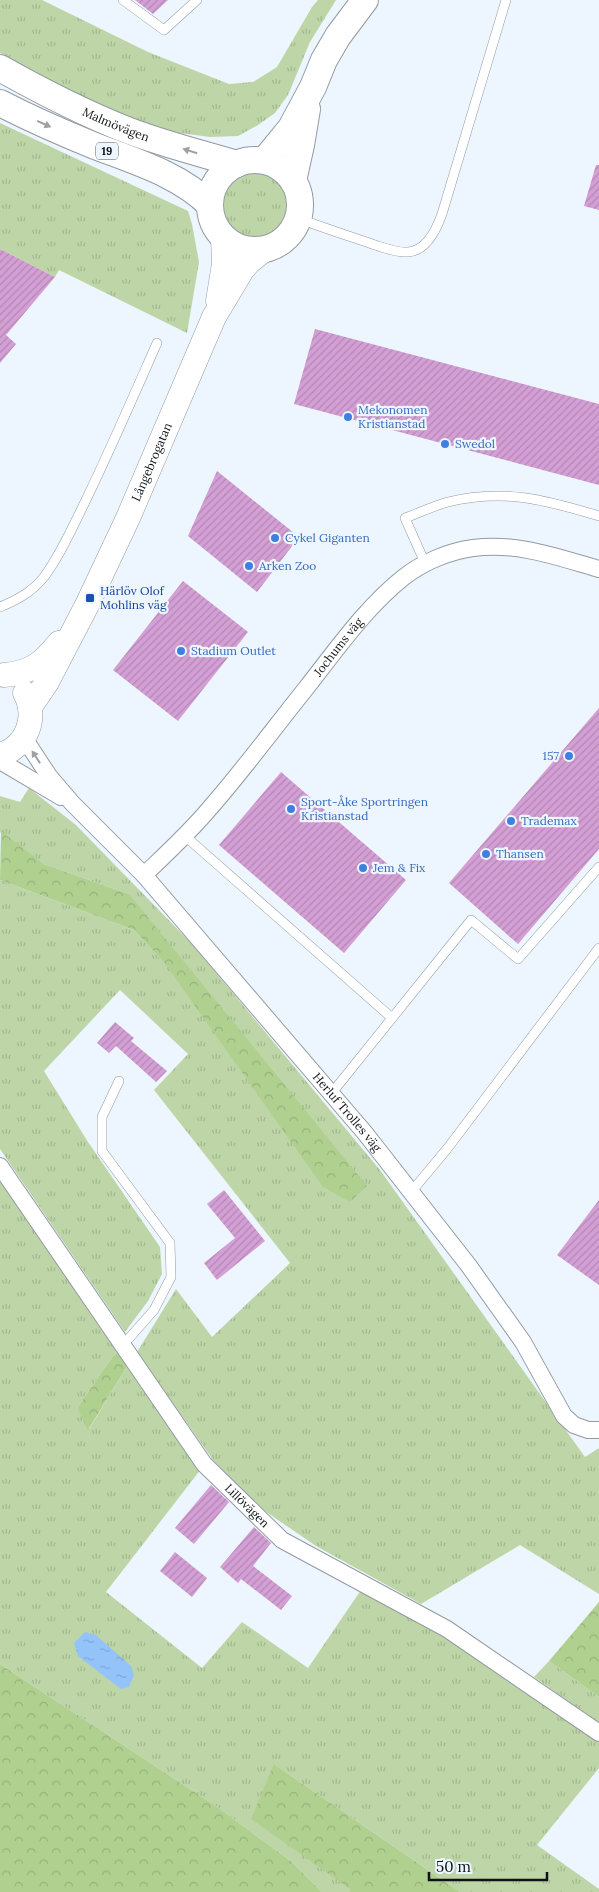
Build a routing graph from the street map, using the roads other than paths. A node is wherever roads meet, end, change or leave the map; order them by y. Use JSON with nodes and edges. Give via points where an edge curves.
{"nodes":[{"id":1,"x":123,"y":0,"type":"edge"},
{"id":2,"x":197,"y":0,"type":"edge"},
{"id":3,"x":365,"y":0,"type":"edge"},
{"id":4,"x":506,"y":0,"type":"edge"},
{"id":5,"x":0,"y":68,"type":"edge"},
{"id":6,"x":313,"y":87,"type":"junction"},
{"id":7,"x":0,"y":103,"type":"edge"},
{"id":8,"x":264,"y":161,"type":"junction"},
{"id":9,"x":237,"y":164,"type":"junction"},
{"id":10,"x":293,"y":181,"type":"junction"},
{"id":11,"x":210,"y":206,"type":"junction"},
{"id":12,"x":298,"y":218,"type":"junction"},
{"id":13,"x":223,"y":237,"type":"junction"},
{"id":14,"x":265,"y":249,"type":"junction"},
{"id":15,"x":214,"y":317,"type":"junction"},
{"id":16,"x":157,"y":343,"type":"dead end"},
{"id":17,"x":599,"y":516,"type":"edge"},
{"id":18,"x":425,"y":563,"type":"junction"},
{"id":19,"x":599,"y":569,"type":"edge"},
{"id":20,"x":87,"y":605,"type":"junction"},
{"id":21,"x":0,"y":607,"type":"edge"},
{"id":22,"x":2,"y":674,"type":"edge"},
{"id":23,"x":30,"y":707,"type":"junction"},
{"id":24,"x":24,"y":738,"type":"junction"},
{"id":25,"x":0,"y":755,"type":"edge"},
{"id":26,"x":0,"y":761,"type":"edge"},
{"id":27,"x":72,"y":803,"type":"junction"},
{"id":28,"x":185,"y":836,"type":"junction"},
{"id":29,"x":599,"y":866,"type":"edge"},
{"id":30,"x":144,"y":875,"type":"junction"},
{"id":31,"x":599,"y":948,"type":"edge"},
{"id":32,"x":392,"y":1018,"type":"junction"},
{"id":33,"x":119,"y":1081,"type":"dead end"},
{"id":34,"x":331,"y":1094,"type":"junction"},
{"id":35,"x":0,"y":1166,"type":"edge"},
{"id":36,"x":411,"y":1192,"type":"junction"},
{"id":37,"x":123,"y":1346,"type":"junction"},
{"id":38,"x":599,"y":1430,"type":"edge"},
{"id":39,"x":599,"y":1733,"type":"edge"}],
"edges":[{"from":1,"to":2,"type":"lane","via":[[164,30]]},
{"from":3,"to":6,"type":"main road","via":[[338,36]]},
{"from":4,"to":12,"type":"lane","via":[[442,214],[425,244],[410,252],[394,251]]},
{"from":9,"to":5,"type":"main road","name":"Malmövägen","number":"19","one_way":true,"via":[[126,130]]},
{"from":6,"to":8,"type":"main road","via":[[291,128]]},
{"from":6,"to":10,"type":"main road"},
{"from":7,"to":11,"type":"main road","number":"19","one_way":true,"via":[[168,176],[192,190]]},
{"from":8,"to":9,"type":"main road"},
{"from":8,"to":10,"type":"main road","via":[[275,165]]},
{"from":9,"to":11,"type":"main road","via":[[217,181]]},
{"from":10,"to":12,"type":"main road","via":[[300,201]]},
{"from":11,"to":13,"type":"main road","via":[[216,228]]},
{"from":12,"to":14,"type":"main road","via":[[284,240]]},
{"from":13,"to":14,"type":"main road","via":[[243,248]]},
{"from":13,"to":15,"type":"main road","name":"Långebrogatan","via":[[221,291]]},
{"from":14,"to":15,"type":"main road","name":"Långebrogatan","via":[[242,270]]},
{"from":15,"to":20,"type":"main road","name":"Långebrogatan"},
{"from":16,"to":21,"type":"lane","via":[[108,454],[54,562],[23,597]]},
{"from":17,"to":18,"type":"lane","via":[[515,495],[447,502],[404,518]]},
{"from":18,"to":19,"type":"street","name":"Jochums väg","via":[[472,548],[501,546],[532,549]]},
{"from":18,"to":28,"type":"street","name":"Jochums väg","via":[[384,594]]},
{"from":20,"to":22,"type":"main road","name":"Långebrogatan","via":[[50,654],[33,668],[20,674]]},
{"from":20,"to":23,"type":"main road","name":"Långebrogatan","via":[[47,682]]},
{"from":22,"to":23,"type":"main road","via":[[21,688]]},
{"from":23,"to":24,"type":"main road","via":[[30,723]]},
{"from":24,"to":25,"type":"main road","via":[[13,749]]},
{"from":27,"to":24,"type":"street","name":"Herluf Trolles väg","one_way":true},
{"from":26,"to":27,"type":"street","name":"Herluf Trolles väg"},
{"from":27,"to":30,"type":"street","name":"Herluf Trolles väg"},
{"from":28,"to":30,"type":"street","name":"Jochums väg"},
{"from":28,"to":32,"type":"lane"},
{"from":29,"to":32,"type":"lane","via":[[518,959],[471,920]]},
{"from":30,"to":34,"type":"street","name":"Herluf Trolles väg"},
{"from":31,"to":36,"type":"lane"},
{"from":32,"to":34,"type":"lane"},
{"from":33,"to":37,"type":"lane","via":[[102,1117],[102,1151],[170,1243],[171,1277],[154,1310]]},
{"from":34,"to":36,"type":"street","name":"Herluf Trolles väg"},
{"from":35,"to":37,"type":"street","name":"Lillövägen"},
{"from":36,"to":38,"type":"street","name":"Herluf Trolles väg","via":[[523,1342],[564,1416],[574,1425]]},
{"from":37,"to":39,"type":"street","name":"Lillövägen","via":[[204,1464],[282,1540],[446,1629]]}]}
